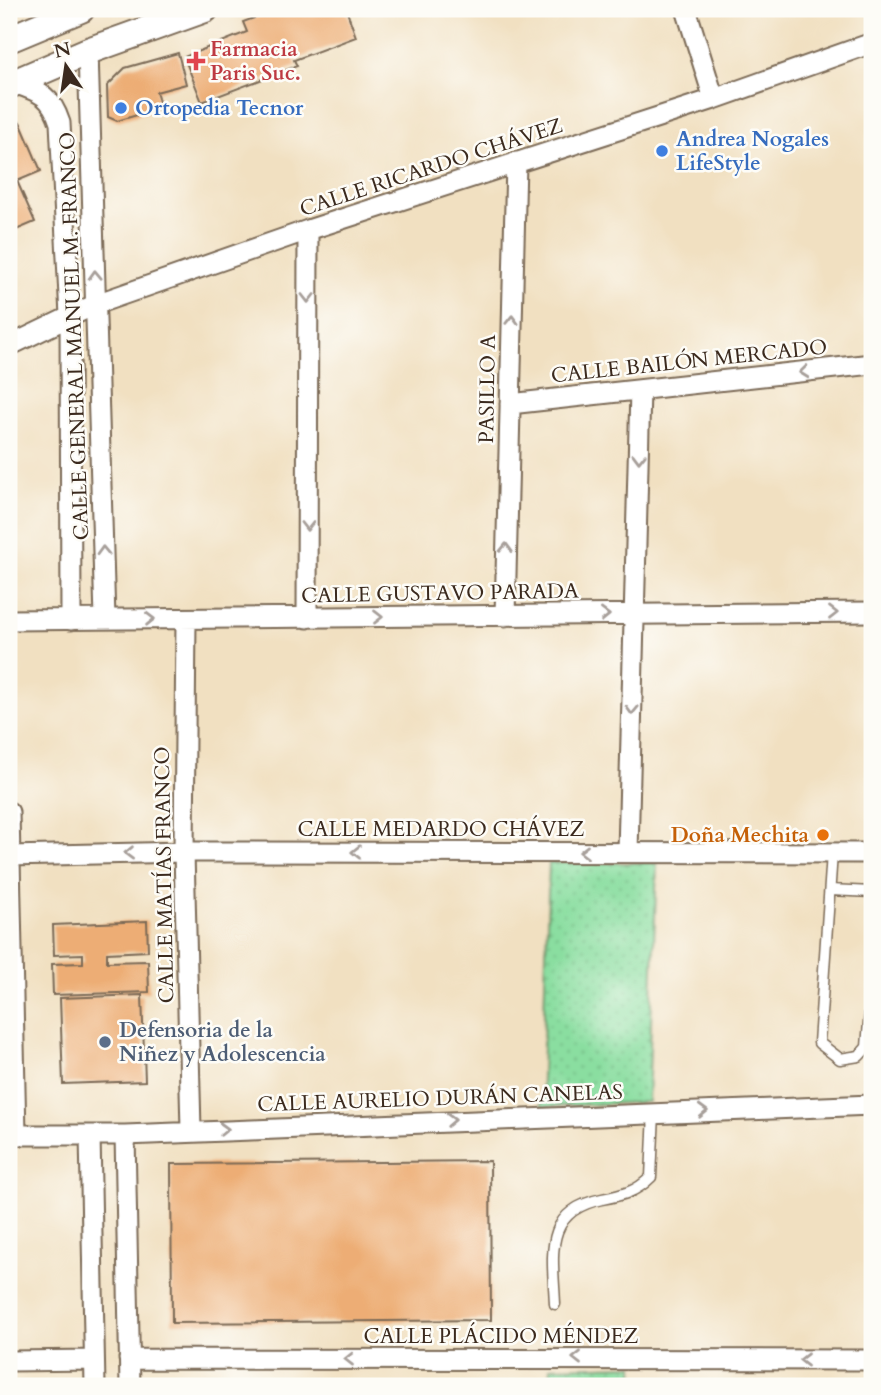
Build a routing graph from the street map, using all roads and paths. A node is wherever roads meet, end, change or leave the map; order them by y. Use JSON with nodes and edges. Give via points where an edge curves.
{"nodes":[{"id":1,"x":81,"y":9,"type":"edge"},
{"id":2,"x":205,"y":9,"type":"edge"},
{"id":3,"x":686,"y":9,"type":"edge"},
{"id":4,"x":9,"y":39,"type":"edge"},
{"id":5,"x":872,"y":44,"type":"edge"},
{"id":6,"x":88,"y":51,"type":"junction"},
{"id":7,"x":11,"y":84,"type":"edge"},
{"id":8,"x":714,"y":99,"type":"junction"},
{"id":9,"x":516,"y":162,"type":"junction"},
{"id":10,"x":309,"y":230,"type":"junction"},
{"id":11,"x":96,"y":304,"type":"junction"},
{"id":12,"x":70,"y":316,"type":"junction"},
{"id":13,"x":9,"y":346,"type":"edge"},
{"id":14,"x":872,"y":364,"type":"edge"},
{"id":15,"x":640,"y":390,"type":"junction"},
{"id":16,"x":510,"y":404,"type":"junction"},
{"id":17,"x":872,"y":612,"type":"edge"},
{"id":18,"x":635,"y":614,"type":"junction"},
{"id":19,"x":505,"y":616,"type":"junction"},
{"id":20,"x":307,"y":618,"type":"junction"},
{"id":21,"x":105,"y":619,"type":"junction"},
{"id":22,"x":186,"y":619,"type":"junction"},
{"id":23,"x":9,"y":620,"type":"edge"},
{"id":24,"x":71,"y":620,"type":"junction"},
{"id":25,"x":9,"y":812,"type":"edge"},
{"id":26,"x":184,"y":852,"type":"junction"},
{"id":27,"x":628,"y":852,"type":"junction"},
{"id":28,"x":832,"y":853,"type":"junction"},
{"id":29,"x":872,"y":853,"type":"edge"},
{"id":30,"x":9,"y":855,"type":"edge"},
{"id":31,"x":830,"y":890,"type":"junction"},
{"id":32,"x":872,"y":892,"type":"edge"},
{"id":33,"x":872,"y":984,"type":"edge"},
{"id":34,"x":872,"y":1105,"type":"edge"},
{"id":35,"x":654,"y":1112,"type":"junction"},
{"id":36,"x":191,"y":1130,"type":"junction"},
{"id":37,"x":13,"y":1135,"type":"edge"},
{"id":38,"x":90,"y":1135,"type":"junction"},
{"id":39,"x":125,"y":1135,"type":"junction"},
{"id":40,"x":126,"y":1231,"type":"junction"},
{"id":41,"x":93,"y":1232,"type":"junction"},
{"id":42,"x":555,"y":1304,"type":"dead end"},
{"id":43,"x":129,"y":1359,"type":"junction"},
{"id":44,"x":94,"y":1360,"type":"junction"},
{"id":45,"x":872,"y":1360,"type":"edge"},
{"id":46,"x":9,"y":1361,"type":"edge"},
{"id":47,"x":95,"y":1386,"type":"edge"},
{"id":48,"x":130,"y":1386,"type":"edge"}],
"edges":[{"from":1,"to":4,"type":"main road"},
{"from":2,"to":6,"type":"main road"},
{"from":3,"to":8,"type":"street"},
{"from":5,"to":8,"type":"street","name":"CALLE RICARDO CHÁVEZ"},
{"from":6,"to":7,"type":"main road"},
{"from":11,"to":6,"type":"street","name":"CALLE GENERAL MANUEL M. FRANCO","one_way":true},
{"from":7,"to":12,"type":"street","name":"CALLE GENERAL MANUEL M. FRANCO","via":[[40,92],[54,106],[60,123]]},
{"from":8,"to":9,"type":"street","name":"CALLE RICARDO CHÁVEZ"},
{"from":9,"to":10,"type":"street","name":"CALLE RICARDO CHÁVEZ"},
{"from":16,"to":9,"type":"street","name":"PASILLO A","one_way":true},
{"from":10,"to":11,"type":"street","name":"CALLE RICARDO CHÁVEZ"},
{"from":10,"to":20,"type":"street","one_way":true},
{"from":11,"to":12,"type":"street","name":"CALLE RICARDO CHÁVEZ"},
{"from":21,"to":11,"type":"street","name":"CALLE GENERAL MANUEL M. FRANCO","one_way":true},
{"from":12,"to":13,"type":"street","name":"CALLE RICARDO CHÁVEZ"},
{"from":12,"to":24,"type":"street","name":"CALLE GENERAL MANUEL M. FRANCO"},
{"from":14,"to":15,"type":"street","name":"CALLE BAILÓN MERCADO","one_way":true},
{"from":15,"to":16,"type":"street","name":"CALLE BAILÓN MERCADO"},
{"from":15,"to":18,"type":"street","one_way":true},
{"from":19,"to":16,"type":"street","name":"PASILLO A","one_way":true},
{"from":18,"to":17,"type":"street","name":"CALLE GUSTAVO PARADA","one_way":true},
{"from":19,"to":18,"type":"street","name":"CALLE GUSTAVO PARADA","one_way":true},
{"from":18,"to":27,"type":"street","one_way":true},
{"from":20,"to":19,"type":"street","name":"CALLE GUSTAVO PARADA","one_way":true},
{"from":20,"to":22,"type":"street","name":"CALLE GUSTAVO PARADA"},
{"from":21,"to":22,"type":"street","name":"CALLE GUSTAVO PARADA","one_way":true},
{"from":21,"to":24,"type":"street","name":"CALLE GUSTAVO PARADA"},
{"from":22,"to":26,"type":"street","name":"CALLE MATÍAS FRANCO"},
{"from":23,"to":24,"type":"street","name":"CALLE GUSTAVO PARADA"},
{"from":25,"to":30,"type":"street"},
{"from":27,"to":26,"type":"street","name":"CALLE MEDARDO CHÁVEZ","one_way":true},
{"from":26,"to":30,"type":"street","name":"CALLE MEDARDO CHÁVEZ","one_way":true},
{"from":26,"to":36,"type":"street","name":"CALLE MATÍAS FRANCO"},
{"from":27,"to":28,"type":"street","name":"CALLE MEDARDO CHÁVEZ"},
{"from":28,"to":29,"type":"street","name":"CALLE MEDARDO CHÁVEZ"},
{"from":28,"to":31,"type":"lane"},
{"from":30,"to":37,"type":"street"},
{"from":31,"to":32,"type":"lane"},
{"from":31,"to":33,"type":"lane","via":[[820,1044],[840,1059],[859,1056],[867,1047]]},
{"from":35,"to":34,"type":"street","name":"CALLE AURELIO DURÁN CANELAS","one_way":true},
{"from":36,"to":35,"type":"street","name":"CALLE AURELIO DURÁN CANELAS","one_way":true},
{"from":35,"to":42,"type":"lane","via":[[651,1177],[631,1193],[586,1202],[557,1226]]},
{"from":36,"to":39,"type":"street","name":"CALLE AURELIO DURÁN CANELAS"},
{"from":37,"to":38,"type":"street","name":"CALLE AURELIO DURÁN CANELAS"},
{"from":38,"to":39,"type":"street","name":"CALLE AURELIO DURÁN CANELAS"},
{"from":38,"to":41,"type":"street"},
{"from":39,"to":40,"type":"street"},
{"from":40,"to":41,"type":"street"},
{"from":40,"to":43,"type":"street"},
{"from":41,"to":44,"type":"street"},
{"from":45,"to":43,"type":"street","name":"CALLE PLÁCIDO MÉNDEZ","one_way":true},
{"from":43,"to":48,"type":"street"},
{"from":44,"to":46,"type":"street"},
{"from":44,"to":47,"type":"street"}]}
